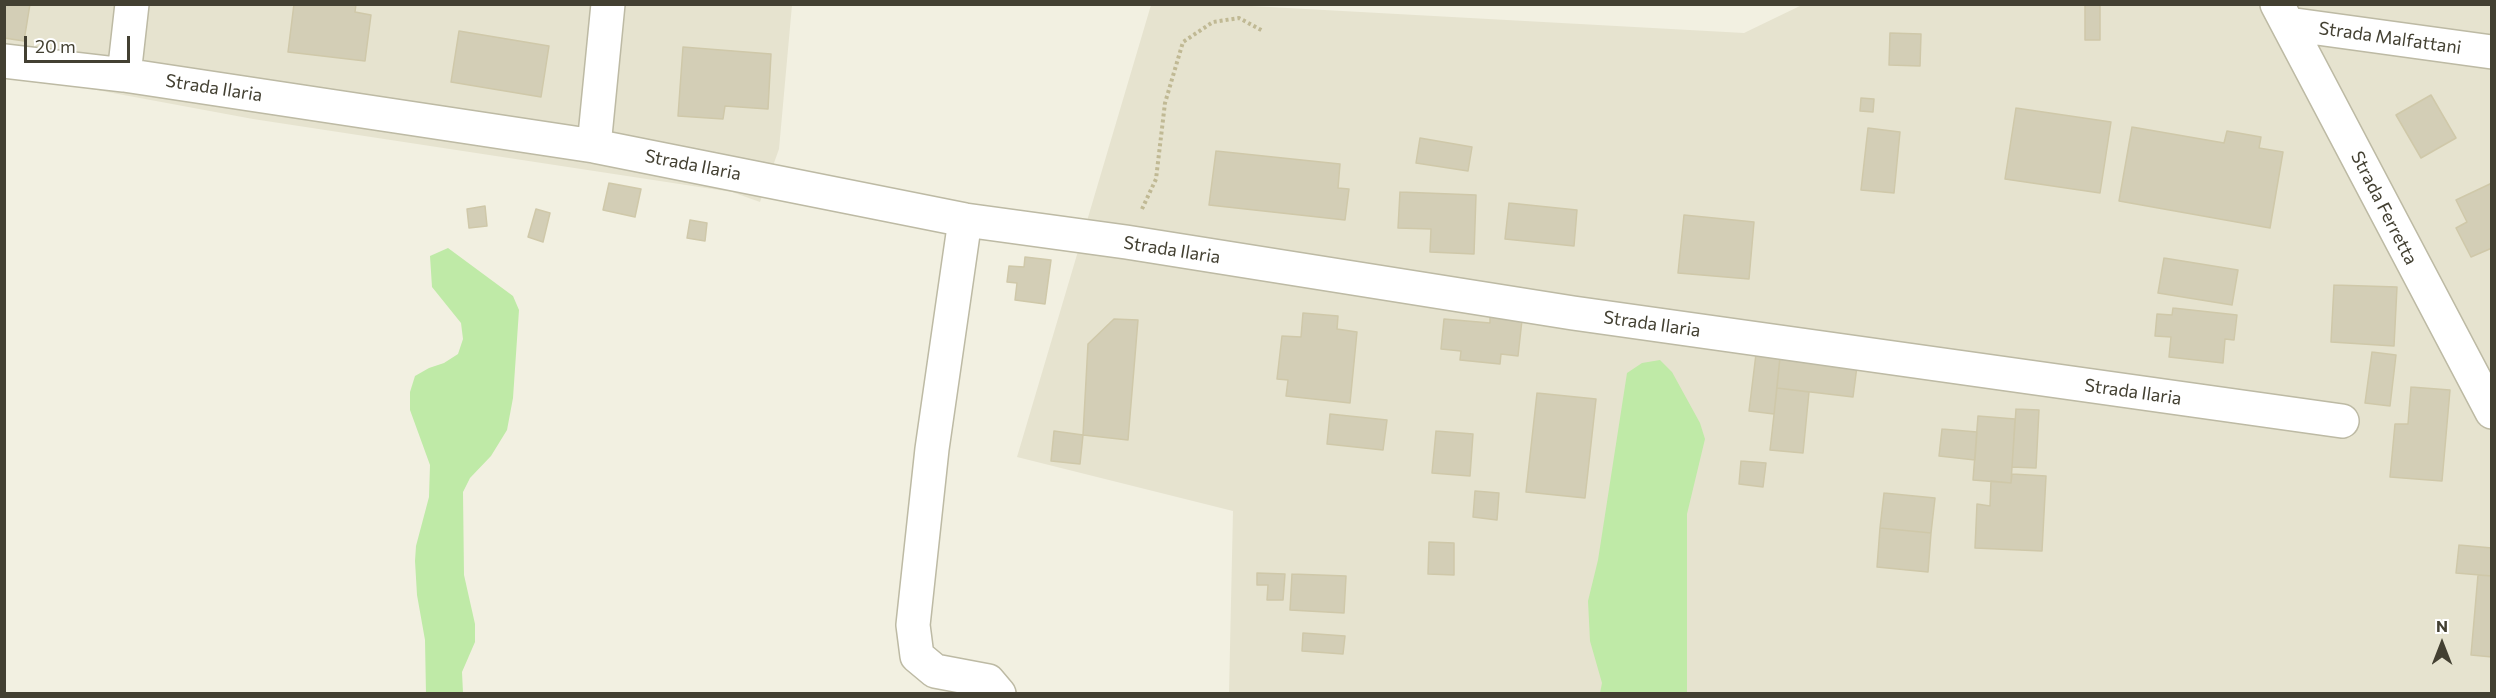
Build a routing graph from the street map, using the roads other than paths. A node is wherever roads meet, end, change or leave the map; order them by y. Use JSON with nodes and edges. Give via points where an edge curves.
{"nodes":[{"id":1,"x":132,"y":4,"type":"edge"},
{"id":2,"x":608,"y":4,"type":"edge"},
{"id":3,"x":2283,"y":14,"type":"edge"},
{"id":4,"x":2492,"y":52,"type":"edge"},
{"id":5,"x":4,"y":61,"type":"edge"},
{"id":6,"x":124,"y":75,"type":"junction"},
{"id":7,"x":594,"y":146,"type":"junction"},
{"id":8,"x":965,"y":220,"type":"junction"},
{"id":9,"x":2492,"y":412,"type":"edge"},
{"id":10,"x":2342,"y":422,"type":"dead end"},
{"id":11,"x":999,"y":693,"type":"edge"}],
"edges":[{"from":1,"to":6,"type":"street"},
{"from":2,"to":7,"type":"street"},
{"from":3,"to":4,"type":"street","name":"Strada Malfattani"},
{"from":3,"to":9,"type":"street","name":"Strada Ferretta"},
{"from":5,"to":6,"type":"street","name":"Strada Ilaria"},
{"from":6,"to":7,"type":"street","name":"Strada Ilaria"},
{"from":7,"to":8,"type":"street","name":"Strada Ilaria"},
{"from":8,"to":10,"type":"street","name":"Strada Ilaria","via":[[1573,313]]},
{"from":8,"to":11,"type":"street","via":[[932,448],[913,626],[917,656],[935,671],[988,681]]}]}
